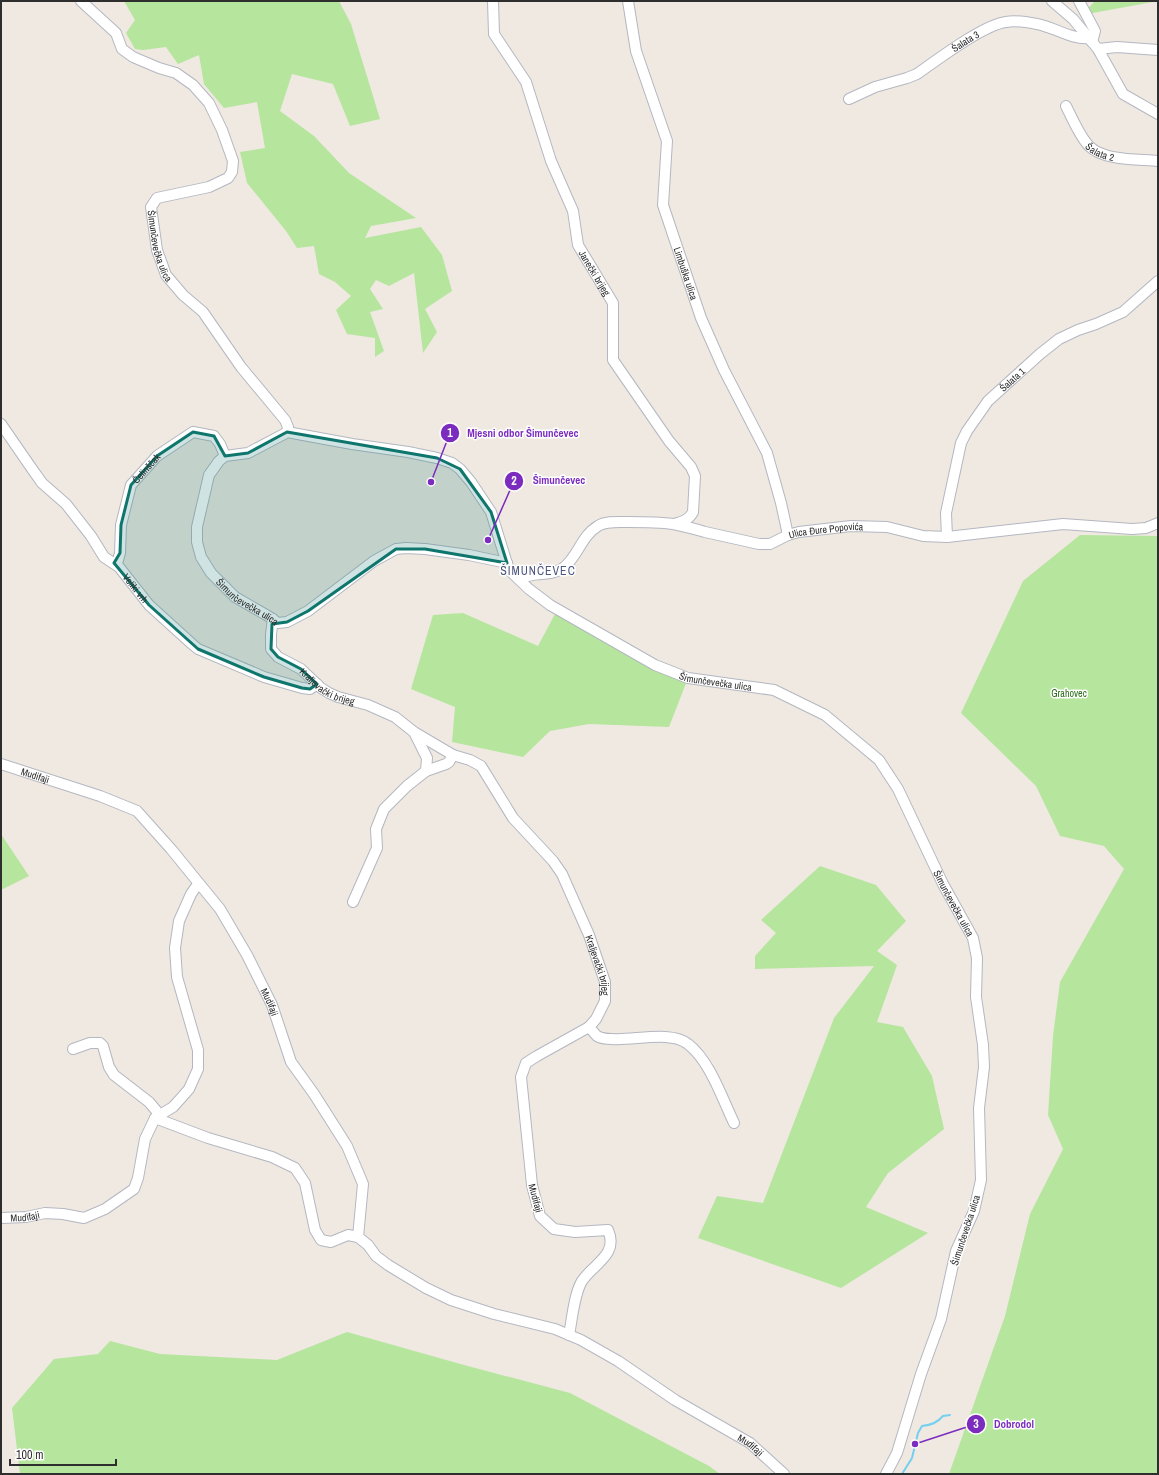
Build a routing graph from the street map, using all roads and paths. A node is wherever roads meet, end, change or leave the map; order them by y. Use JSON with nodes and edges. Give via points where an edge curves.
{"nodes":[{"id":1,"x":81,"y":1,"type":"edge"},
{"id":2,"x":493,"y":1,"type":"edge"},
{"id":3,"x":628,"y":1,"type":"edge"},
{"id":4,"x":1052,"y":1,"type":"edge"},
{"id":5,"x":1079,"y":1,"type":"edge"},
{"id":6,"x":1093,"y":43,"type":"junction"},
{"id":7,"x":1158,"y":50,"type":"edge"},
{"id":8,"x":849,"y":99,"type":"dead end"},
{"id":9,"x":1066,"y":106,"type":"dead end"},
{"id":10,"x":1158,"y":114,"type":"edge"},
{"id":11,"x":1158,"y":160,"type":"edge"},
{"id":12,"x":1158,"y":281,"type":"edge"},
{"id":13,"x":1,"y":424,"type":"edge"},
{"id":14,"x":287,"y":432,"type":"junction"},
{"id":15,"x":225,"y":456,"type":"junction"},
{"id":16,"x":694,"y":512,"type":"junction"},
{"id":17,"x":1158,"y":523,"type":"edge"},
{"id":18,"x":674,"y":524,"type":"junction"},
{"id":19,"x":706,"y":532,"type":"junction"},
{"id":20,"x":788,"y":535,"type":"junction"},
{"id":21,"x":947,"y":537,"type":"junction"},
{"id":22,"x":114,"y":563,"type":"junction"},
{"id":23,"x":507,"y":563,"type":"junction"},
{"id":24,"x":520,"y":580,"type":"junction"},
{"id":25,"x":273,"y":619,"type":"junction"},
{"id":26,"x":317,"y":684,"type":"junction"},
{"id":27,"x":414,"y":732,"type":"junction"},
{"id":28,"x":452,"y":755,"type":"junction"},
{"id":29,"x":1,"y":764,"type":"edge"},
{"id":30,"x":426,"y":771,"type":"junction"},
{"id":31,"x":198,"y":884,"type":"junction"},
{"id":32,"x":353,"y":902,"type":"dead end"},
{"id":33,"x":589,"y":1027,"type":"junction"},
{"id":34,"x":73,"y":1049,"type":"dead end"},
{"id":35,"x":157,"y":1117,"type":"junction"},
{"id":36,"x":734,"y":1123,"type":"dead end"},
{"id":37,"x":1,"y":1218,"type":"edge"},
{"id":38,"x":358,"y":1236,"type":"junction"},
{"id":39,"x":569,"y":1335,"type":"junction"},
{"id":40,"x":784,"y":1474,"type":"edge"},
{"id":41,"x":886,"y":1474,"type":"edge"}],
"edges":[{"from":1,"to":14,"type":"street","name":"Šimunčevečka ulica","via":[[116,33],[122,49],[133,57],[176,73],[193,85],[210,103],[233,161],[232,172],[228,178],[209,187],[157,198],[152,207],[157,250],[166,275],[183,295],[203,312],[241,367],[285,420]]},
{"from":2,"to":16,"type":"street","name":"Janečki brijeg","via":[[494,34],[526,82],[551,161],[573,211],[578,244],[613,303],[613,360],[695,476]]},
{"from":3,"to":20,"type":"street","name":"Limbuška ulica","via":[[636,51],[667,141],[663,206],[701,318],[724,370],[767,453]]},
{"from":4,"to":6,"type":"street","via":[[1073,19]]},
{"from":5,"to":6,"type":"street","via":[[1095,31]]},
{"from":6,"to":7,"type":"street","name":"Šalata 3"},
{"from":6,"to":8,"type":"street","name":"Šalata 3","via":[[1038,24],[1023,21],[1006,22],[974,36],[917,74],[875,87]]},
{"from":6,"to":10,"type":"street","via":[[1123,94]]},
{"from":9,"to":11,"type":"street","name":"Šalata 2","via":[[1086,142],[1094,150],[1115,157]]},
{"from":12,"to":21,"type":"street","name":"Šalata 1","via":[[1123,312],[1059,339],[988,401],[961,443],[946,513]]},
{"from":13,"to":22,"type":"street","name":"Veliki vrh","via":[[42,483],[66,504],[104,557]]},
{"from":14,"to":15,"type":"street","via":[[248,453]]},
{"from":14,"to":23,"type":"street","name":"Šimunčevečka ulica","via":[[408,452],[452,463],[471,482],[491,512]]},
{"from":15,"to":22,"type":"street","name":"Čelinščak","via":[[214,436],[193,432],[157,456],[131,485],[122,525],[120,553]]},
{"from":15,"to":25,"type":"street","name":"Šimunčevečka ulica","via":[[209,475],[197,527],[201,557],[211,573],[235,597]]},
{"from":16,"to":18,"type":"street","via":[[684,521]]},
{"from":16,"to":19,"type":"street"},
{"from":17,"to":21,"type":"street","name":"Ulica Đure Popovića","via":[[1146,528],[1064,524]]},
{"from":18,"to":19,"type":"street","name":"Ulica Đure Popovića"},
{"from":18,"to":24,"type":"street","name":"Ulica Đure Popovića","via":[[613,522],[599,526],[587,534],[564,568],[557,572],[529,576]]},
{"from":19,"to":20,"type":"street","name":"Ulica Đure Popovića","via":[[759,544],[770,544]]},
{"from":20,"to":21,"type":"street","name":"Ulica Đure Popovića","via":[[851,526],[886,527],[923,536]]},
{"from":22,"to":26,"type":"street","name":"Veliki vrh","via":[[149,605],[198,649],[264,677],[302,688],[310,689]]},
{"from":23,"to":24,"type":"street","name":"Šimunčevečka ulica"},
{"from":23,"to":25,"type":"street","name":"Šimunčevečka ulica","via":[[425,549],[396,549],[374,561],[308,611],[287,622],[278,623]]},
{"from":24,"to":41,"type":"street","name":"Šimunčevečka ulica","via":[[550,605],[655,665],[688,678],[774,690],[825,715],[879,760],[898,789],[943,884],[973,938],[977,958],[976,997],[984,1067],[979,1108],[981,1180],[974,1211],[956,1251],[941,1319],[921,1374],[898,1452]]},
{"from":25,"to":26,"type":"street","name":"Kraljevački brijeg","via":[[270,649],[278,658],[301,669]]},
{"from":26,"to":27,"type":"street","name":"Kraljevački brijeg","via":[[338,697],[395,716]]},
{"from":27,"to":28,"type":"street","name":"Kraljevački brijeg"},
{"from":27,"to":30,"type":"street","name":"Kraljevački brijeg","via":[[427,758]]},
{"from":28,"to":30,"type":"street","via":[[446,764]]},
{"from":28,"to":33,"type":"street","name":"Kraljevački brijeg","via":[[481,766],[513,818],[562,874],[589,935],[605,982],[605,1001]]},
{"from":29,"to":31,"type":"street","name":"Mudifaji","via":[[100,796],[137,811]]},
{"from":30,"to":32,"type":"street","via":[[384,810],[376,829],[377,848]]},
{"from":31,"to":35,"type":"street","name":"Mudifaji","via":[[179,921],[175,948],[177,977],[198,1050],[198,1069],[189,1089],[173,1106]]},
{"from":31,"to":38,"type":"street","name":"Mudifaji","via":[[220,909],[247,954],[272,1005],[291,1062],[347,1146],[363,1184]]},
{"from":33,"to":36,"type":"street","via":[[602,1038],[663,1037],[678,1038],[687,1043],[706,1066]]},
{"from":33,"to":39,"type":"street","name":"Mudifaji","via":[[526,1063],[520,1077],[532,1185],[540,1216],[554,1229],[575,1232],[608,1230],[610,1236],[610,1247],[604,1259],[582,1281]]},
{"from":34,"to":35,"type":"street","via":[[90,1043],[100,1043],[114,1075],[149,1102]]},
{"from":35,"to":37,"type":"street","name":"Mudifaji","via":[[145,1139],[134,1189],[105,1209],[84,1218],[45,1213]]},
{"from":35,"to":38,"type":"street","via":[[208,1138],[272,1157],[295,1168],[305,1183],[315,1230],[321,1240],[331,1242],[348,1235]]},
{"from":38,"to":39,"type":"street","name":"Mudifaji","via":[[388,1265],[451,1300]]},
{"from":39,"to":40,"type":"street","name":"Mudifaji","via":[[618,1361],[675,1400],[750,1443]]}]}
